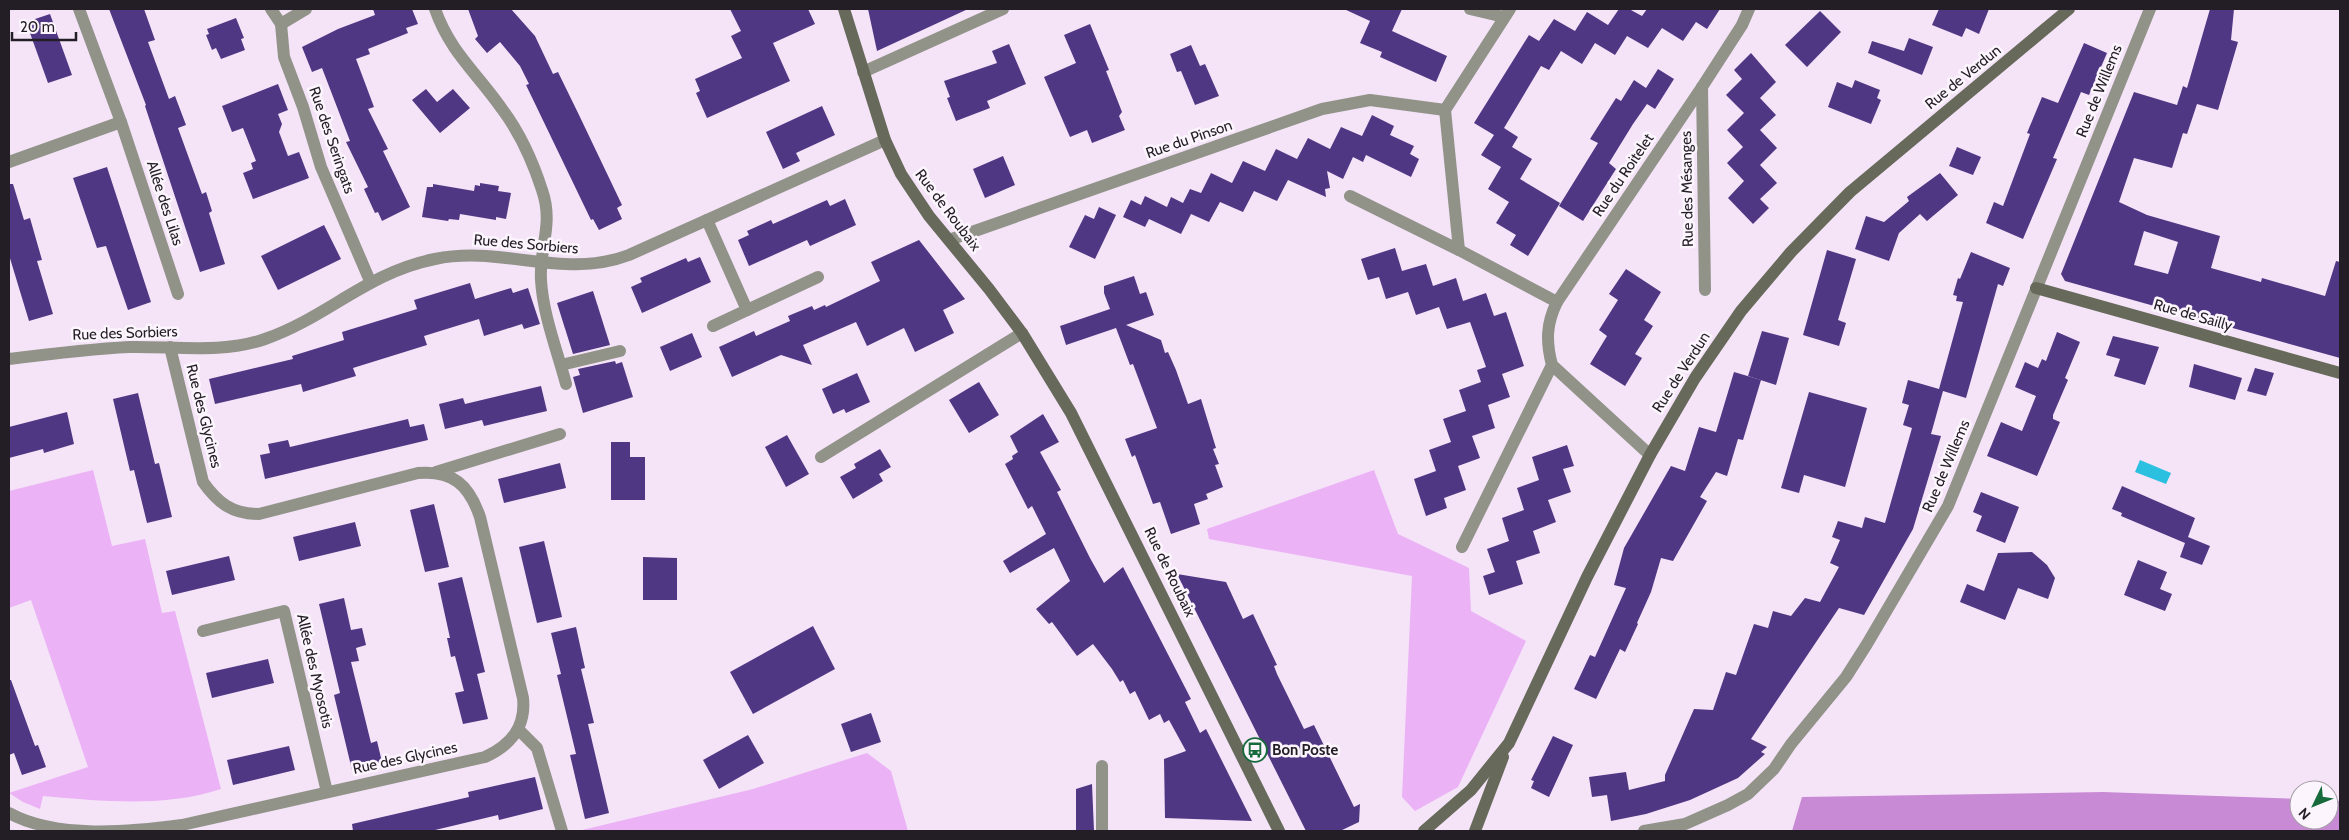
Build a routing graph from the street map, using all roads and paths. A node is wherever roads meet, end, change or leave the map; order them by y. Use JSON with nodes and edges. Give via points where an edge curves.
{"nodes":[{"id":1,"x":79,"y":9,"type":"edge"},
{"id":2,"x":271,"y":9,"type":"edge"},
{"id":3,"x":306,"y":9,"type":"edge"},
{"id":4,"x":435,"y":9,"type":"edge"},
{"id":5,"x":844,"y":9,"type":"edge"},
{"id":6,"x":1003,"y":9,"type":"edge"},
{"id":7,"x":1470,"y":9,"type":"edge"},
{"id":8,"x":1749,"y":9,"type":"edge"},
{"id":9,"x":2069,"y":9,"type":"edge"},
{"id":10,"x":2150,"y":9,"type":"edge"},
{"id":11,"x":1507,"y":13,"type":"edge"},
{"id":12,"x":281,"y":24,"type":"junction"},
{"id":13,"x":863,"y":72,"type":"junction"},
{"id":14,"x":1702,"y":87,"type":"junction"},
{"id":15,"x":1445,"y":110,"type":"junction"},
{"id":16,"x":121,"y":122,"type":"junction"},
{"id":17,"x":885,"y":140,"type":"junction"},
{"id":18,"x":9,"y":162,"type":"edge"},
{"id":19,"x":1350,"y":196,"type":"dead end"},
{"id":20,"x":707,"y":220,"type":"junction"},
{"id":21,"x":949,"y":240,"type":"junction"},
{"id":22,"x":1460,"y":250,"type":"junction"},
{"id":23,"x":542,"y":263,"type":"junction"},
{"id":24,"x":818,"y":277,"type":"dead end"},
{"id":25,"x":370,"y":281,"type":"junction"},
{"id":26,"x":2036,"y":288,"type":"junction"},
{"id":27,"x":1705,"y":290,"type":"dead end"},
{"id":28,"x":178,"y":294,"type":"dead end"},
{"id":29,"x":1557,"y":302,"type":"junction"},
{"id":30,"x":747,"y":310,"type":"junction"},
{"id":31,"x":712,"y":326,"type":"dead end"},
{"id":32,"x":1022,"y":333,"type":"junction"},
{"id":33,"x":170,"y":347,"type":"junction"},
{"id":34,"x":620,"y":351,"type":"dead end"},
{"id":35,"x":9,"y":359,"type":"edge"},
{"id":36,"x":561,"y":365,"type":"junction"},
{"id":37,"x":1552,"y":365,"type":"junction"},
{"id":38,"x":2340,"y":373,"type":"edge"},
{"id":39,"x":566,"y":384,"type":"dead end"},
{"id":40,"x":560,"y":434,"type":"dead end"},
{"id":41,"x":1650,"y":455,"type":"junction"},
{"id":42,"x":821,"y":457,"type":"dead end"},
{"id":43,"x":436,"y":472,"type":"junction"},
{"id":44,"x":1462,"y":547,"type":"dead end"},
{"id":45,"x":202,"y":631,"type":"dead end"},
{"id":46,"x":519,"y":730,"type":"junction"},
{"id":47,"x":1509,"y":743,"type":"junction"},
{"id":48,"x":1102,"y":766,"type":"dead end"},
{"id":49,"x":327,"y":792,"type":"junction"},
{"id":50,"x":9,"y":813,"type":"edge"},
{"id":51,"x":562,"y":831,"type":"edge"},
{"id":52,"x":1102,"y":831,"type":"edge"},
{"id":53,"x":1279,"y":831,"type":"edge"},
{"id":54,"x":1424,"y":831,"type":"edge"},
{"id":55,"x":1476,"y":831,"type":"edge"},
{"id":56,"x":1644,"y":831,"type":"edge"}],
"edges":[{"from":1,"to":16,"type":"street","name":"Allée des Lilas"},
{"from":2,"to":12,"type":"street","name":"Rue des Seringats"},
{"from":3,"to":12,"type":"street"},
{"from":4,"to":23,"type":"street","via":[[453,48],[503,109],[530,160],[548,213]]},
{"from":5,"to":13,"type":"main road","name":"Rue de Roubaix"},
{"from":6,"to":13,"type":"street"},
{"from":7,"to":11,"type":"street"},
{"from":8,"to":14,"type":"street","name":"Rue du Roitelet"},
{"from":9,"to":41,"type":"main road","name":"Rue de Verdun","via":[[1850,192],[1791,252],[1716,346]]},
{"from":10,"to":26,"type":"street","name":"Rue de Willems"},
{"from":11,"to":15,"type":"street"},
{"from":12,"to":25,"type":"street","name":"Rue des Seringats","via":[[284,57],[321,167]]},
{"from":13,"to":17,"type":"main road","name":"Rue de Roubaix"},
{"from":14,"to":27,"type":"street","name":"Rue des Mésanges"},
{"from":14,"to":29,"type":"street","name":"Rue du Roitelet"},
{"from":15,"to":21,"type":"street","name":"Rue du Pinson","via":[[1370,100],[1322,109]]},
{"from":15,"to":22,"type":"street"},
{"from":16,"to":18,"type":"street"},
{"from":16,"to":28,"type":"street","name":"Allée des Lilas"},
{"from":17,"to":20,"type":"street","name":"Rue des Sorbiers"},
{"from":17,"to":21,"type":"main road","name":"Rue de Roubaix","via":[[914,196]]},
{"from":19,"to":22,"type":"street"},
{"from":20,"to":23,"type":"street","name":"Rue des Sorbiers","via":[[605,264]]},
{"from":20,"to":30,"type":"street"},
{"from":21,"to":32,"type":"main road","name":"Rue de Roubaix"},
{"from":22,"to":29,"type":"street"},
{"from":23,"to":25,"type":"street","name":"Rue des Sorbiers","via":[[480,254],[461,255],[435,258]]},
{"from":23,"to":36,"type":"street","via":[[542,296]]},
{"from":24,"to":30,"type":"street"},
{"from":25,"to":33,"type":"street","name":"Rue des Sorbiers","via":[[295,327],[264,340],[229,346]]},
{"from":26,"to":38,"type":"main road","name":"Rue de Sailly"},
{"from":26,"to":56,"type":"street","name":"Rue de Willems","via":[[1948,506],[1846,677],[1774,769],[1748,794],[1685,824]]},
{"from":29,"to":37,"type":"street","name":"Rue du Roitelet","via":[[1548,327]]},
{"from":30,"to":31,"type":"street"},
{"from":32,"to":42,"type":"street"},
{"from":32,"to":53,"type":"main road","name":"Rue de Roubaix","via":[[1093,453]]},
{"from":33,"to":35,"type":"street","name":"Rue des Sorbiers","via":[[75,351]]},
{"from":33,"to":43,"type":"street","name":"Rue des Glycines","via":[[203,482],[213,496],[243,514],[259,514],[418,473]]},
{"from":34,"to":36,"type":"street"},
{"from":36,"to":39,"type":"street"},
{"from":37,"to":41,"type":"street"},
{"from":37,"to":44,"type":"street"},
{"from":40,"to":43,"type":"street","name":"Rue des Glycines"},
{"from":41,"to":47,"type":"main road","name":"Rue de Verdun","via":[[1587,577]]},
{"from":43,"to":46,"type":"street","via":[[464,486],[474,499],[480,517],[523,698],[523,721]]},
{"from":45,"to":49,"type":"street","name":"Allée des Myosotis","via":[[284,611]]},
{"from":46,"to":49,"type":"street","name":"Rue des Glycines","via":[[504,747],[485,757]]},
{"from":46,"to":51,"type":"street","via":[[537,748]]},
{"from":47,"to":54,"type":"main road","name":"Rue de Verdun","via":[[1471,790]]},
{"from":47,"to":55,"type":"main road"},
{"from":48,"to":52,"type":"street"},
{"from":49,"to":50,"type":"street","name":"Rue des Glycines","via":[[244,813],[144,830],[64,828],[28,821]]}]}
